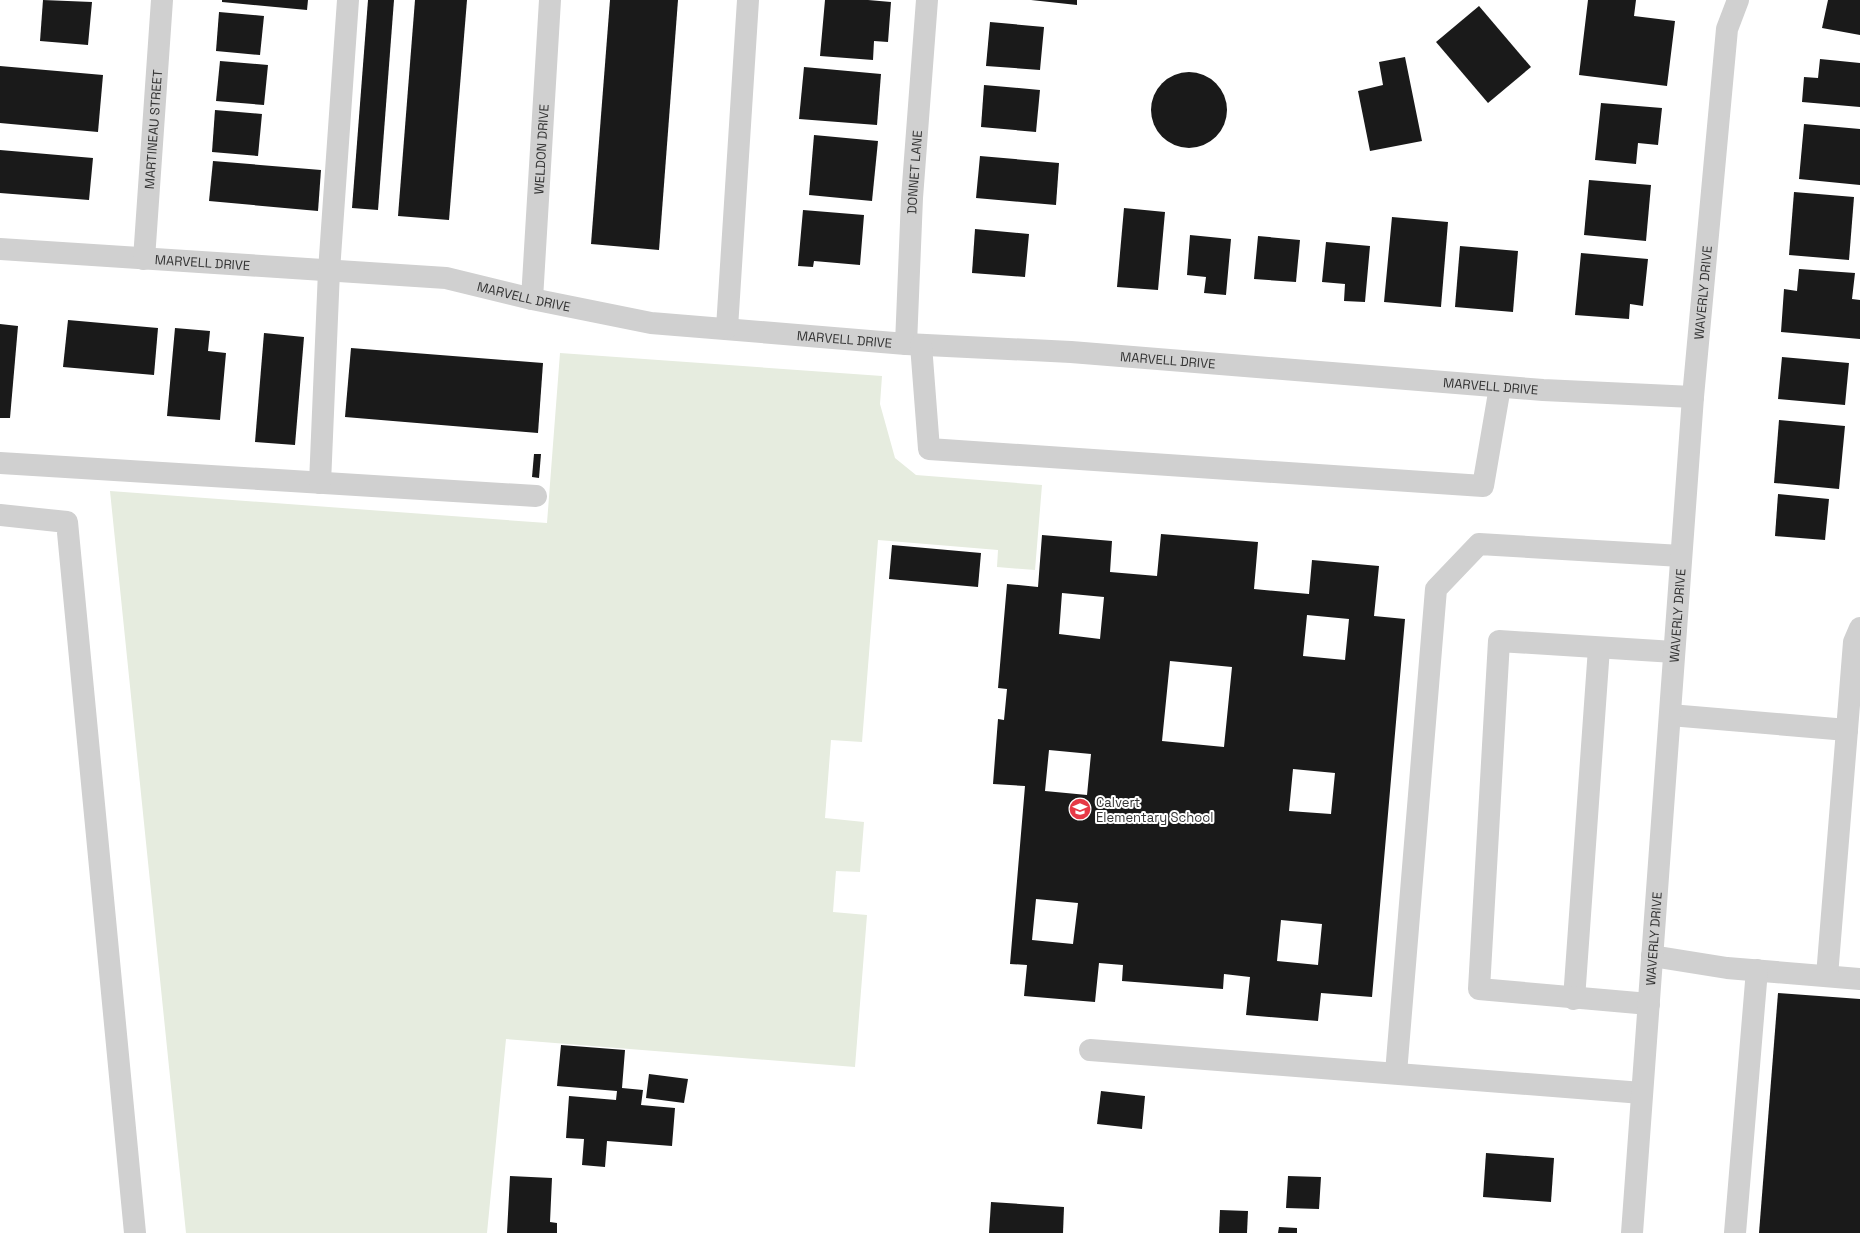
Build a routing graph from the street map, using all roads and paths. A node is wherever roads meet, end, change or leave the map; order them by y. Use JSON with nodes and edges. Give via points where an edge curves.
{"nodes":[{"id":1,"x":162,"y":0,"type":"edge"},
{"id":2,"x":348,"y":0,"type":"edge"},
{"id":3,"x":550,"y":0,"type":"edge"},
{"id":4,"x":748,"y":0,"type":"edge"},
{"id":5,"x":927,"y":0,"type":"edge"},
{"id":6,"x":1738,"y":0,"type":"edge"},
{"id":7,"x":0,"y":249,"type":"edge"},
{"id":8,"x":144,"y":258,"type":"junction"},
{"id":9,"x":329,"y":271,"type":"junction"},
{"id":10,"x":532,"y":300,"type":"junction"},
{"id":11,"x":727,"y":328,"type":"junction"},
{"id":12,"x":913,"y":344,"type":"junction"},
{"id":13,"x":1500,"y":387,"type":"junction"},
{"id":14,"x":1693,"y":396,"type":"junction"},
{"id":15,"x":0,"y":463,"type":"edge"},
{"id":16,"x":320,"y":483,"type":"junction"},
{"id":17,"x":536,"y":496,"type":"dead end"},
{"id":18,"x":0,"y":515,"type":"edge"},
{"id":19,"x":1681,"y":556,"type":"junction"},
{"id":20,"x":1860,"y":628,"type":"edge"},
{"id":21,"x":1588,"y":647,"type":"junction"},
{"id":22,"x":1674,"y":652,"type":"junction"},
{"id":23,"x":1670,"y":715,"type":"junction"},
{"id":24,"x":1847,"y":730,"type":"junction"},
{"id":25,"x":1652,"y":956,"type":"junction"},
{"id":26,"x":1757,"y":970,"type":"junction"},
{"id":27,"x":1827,"y":976,"type":"junction"},
{"id":28,"x":1860,"y":979,"type":"edge"},
{"id":29,"x":1574,"y":999,"type":"junction"},
{"id":30,"x":1649,"y":1004,"type":"junction"},
{"id":31,"x":1090,"y":1050,"type":"dead end"},
{"id":32,"x":1396,"y":1073,"type":"junction"},
{"id":33,"x":1642,"y":1093,"type":"junction"},
{"id":34,"x":135,"y":1233,"type":"edge"},
{"id":35,"x":1632,"y":1233,"type":"edge"},
{"id":36,"x":1735,"y":1233,"type":"edge"}],
"edges":[{"from":1,"to":8,"type":"street","name":"MARTINEAU STREET"},
{"from":2,"to":9,"type":"street"},
{"from":3,"to":10,"type":"street","name":"WELDON DRIVE"},
{"from":4,"to":11,"type":"street"},
{"from":5,"to":12,"type":"street","name":"DONNET LANE","via":[[912,198]]},
{"from":6,"to":14,"type":"street","name":"WAVERLY DRIVE","via":[[1727,29]]},
{"from":7,"to":8,"type":"street","name":"MARVELL DRIVE"},
{"from":8,"to":9,"type":"street","name":"MARVELL DRIVE"},
{"from":9,"to":10,"type":"street","name":"MARVELL DRIVE","via":[[446,278]]},
{"from":9,"to":16,"type":"street"},
{"from":10,"to":11,"type":"street","name":"MARVELL DRIVE","via":[[651,323]]},
{"from":11,"to":12,"type":"street","name":"MARVELL DRIVE"},
{"from":12,"to":13,"type":"street","name":"MARVELL DRIVE","via":[[1071,352]]},
{"from":12,"to":13,"type":"street","name":"DONNET LANE","via":[[929,449],[1483,486]]},
{"from":13,"to":14,"type":"street","name":"MARVELL DRIVE"},
{"from":14,"to":19,"type":"street","name":"WAVERLY DRIVE"},
{"from":15,"to":16,"type":"street"},
{"from":16,"to":17,"type":"street"},
{"from":18,"to":34,"type":"street","via":[[67,522]]},
{"from":19,"to":22,"type":"street","name":"WAVERLY DRIVE"},
{"from":19,"to":32,"type":"street","via":[[1479,544],[1436,589]]},
{"from":20,"to":24,"type":"street","via":[[1854,642]]},
{"from":21,"to":22,"type":"street"},
{"from":21,"to":29,"type":"street"},
{"from":21,"to":29,"type":"street","via":[[1499,641],[1479,989]]},
{"from":22,"to":23,"type":"street","name":"WAVERLY DRIVE"},
{"from":23,"to":24,"type":"street"},
{"from":23,"to":25,"type":"street","name":"WAVERLY DRIVE"},
{"from":24,"to":27,"type":"street"},
{"from":25,"to":26,"type":"street"},
{"from":25,"to":30,"type":"street","name":"WAVERLY DRIVE"},
{"from":26,"to":27,"type":"street"},
{"from":26,"to":36,"type":"street"},
{"from":27,"to":28,"type":"street"},
{"from":29,"to":30,"type":"street"},
{"from":30,"to":33,"type":"street","name":"WAVERLY DRIVE"},
{"from":31,"to":32,"type":"street"},
{"from":32,"to":33,"type":"street"},
{"from":33,"to":35,"type":"street","name":"WAVERLY DRIVE"}]}
